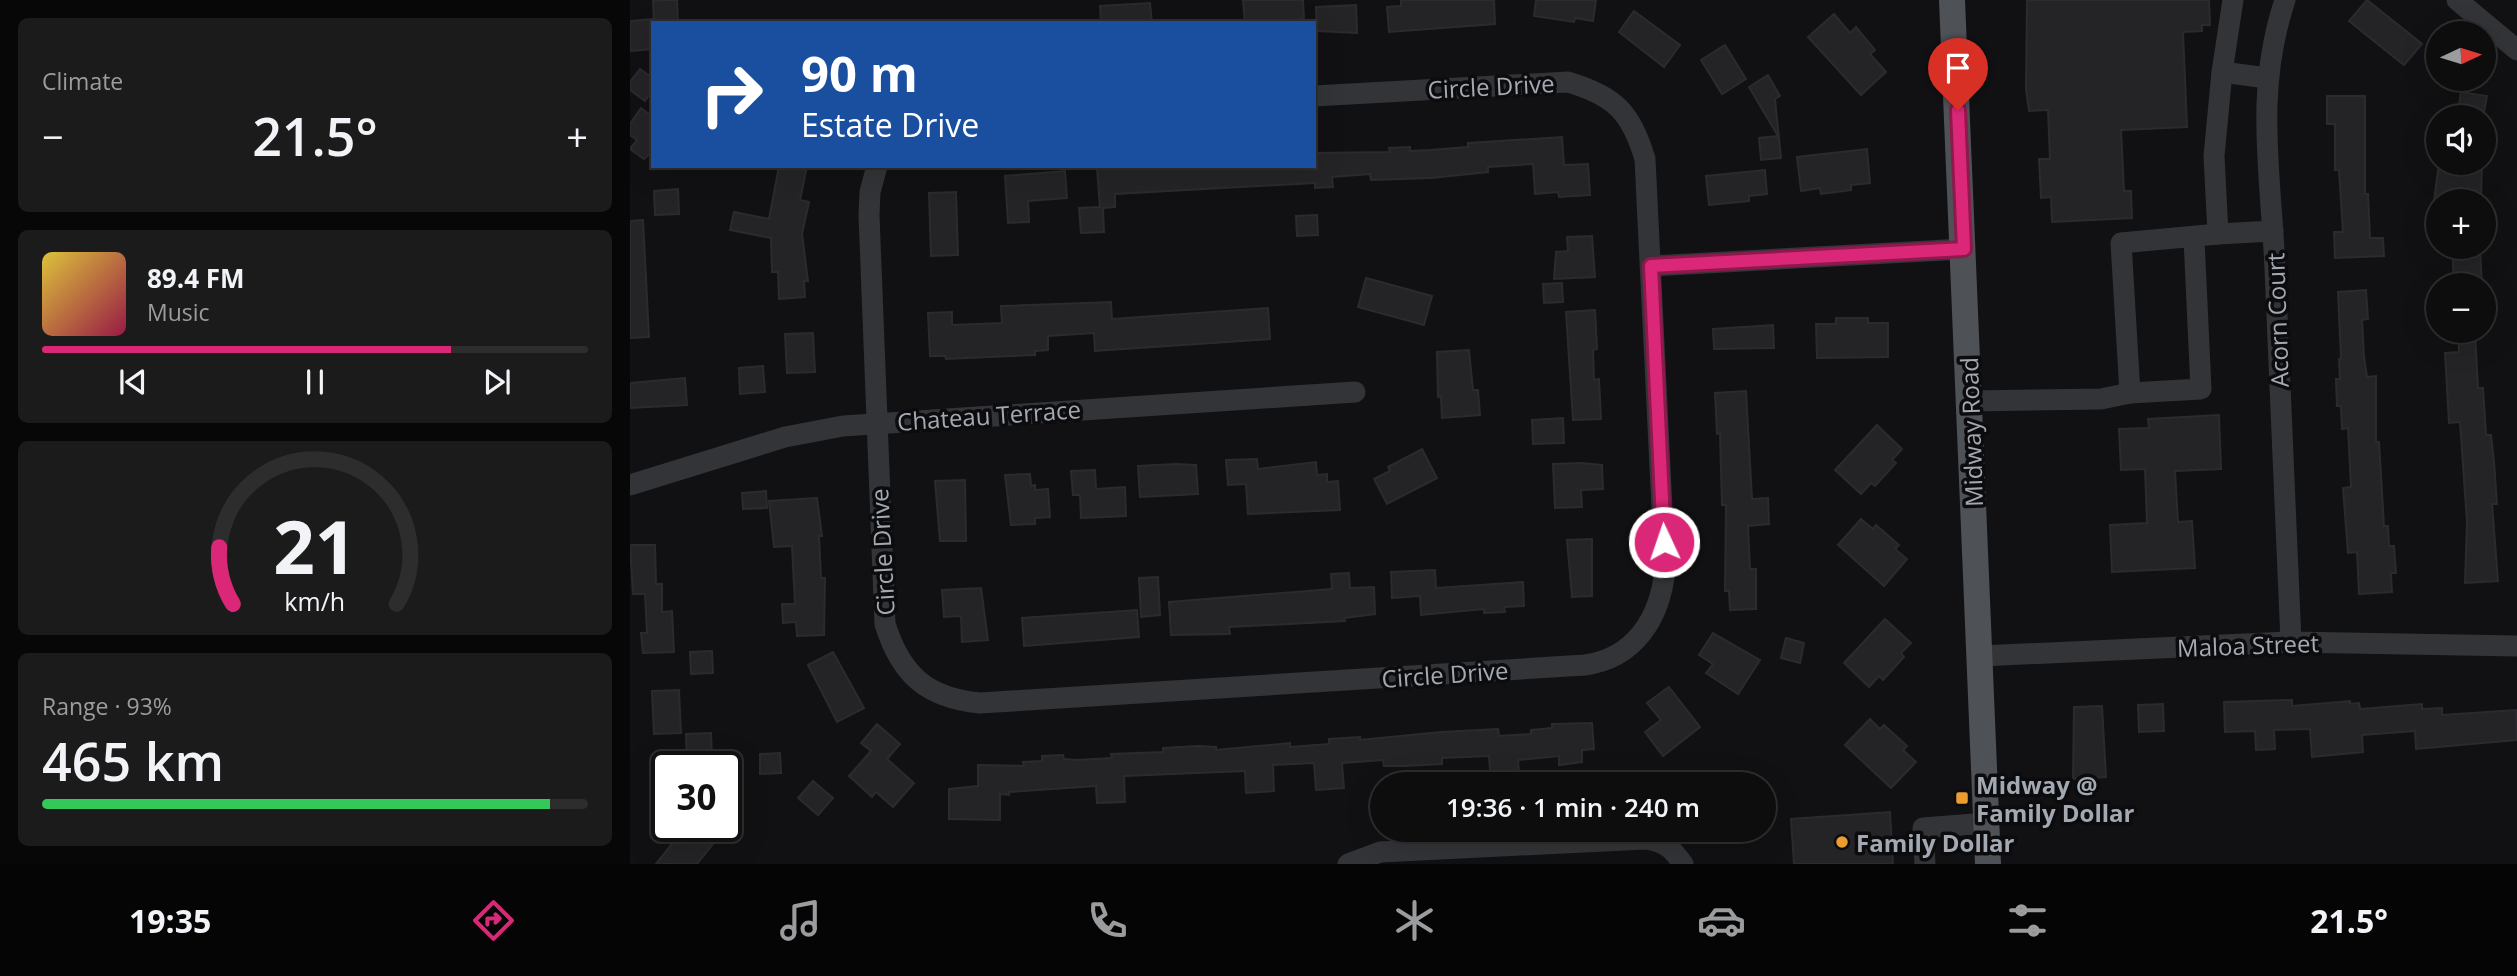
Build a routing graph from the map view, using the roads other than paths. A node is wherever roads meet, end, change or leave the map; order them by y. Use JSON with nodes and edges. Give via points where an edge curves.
{"nodes":[{"id":1,"x":1952,"y":0,"type":"edge"},
{"id":2,"x":2233,"y":0,"type":"edge"},
{"id":3,"x":2285,"y":0,"type":"edge"},
{"id":4,"x":2457,"y":0,"type":"edge"},
{"id":5,"x":2517,"y":50,"type":"edge"},
{"id":6,"x":2222,"y":72,"type":"junction"},
{"id":7,"x":2267,"y":78,"type":"junction"},
{"id":8,"x":1316,"y":96,"type":"edge"},
{"id":9,"x":876,"y":168,"type":"edge"},
{"id":10,"x":2273,"y":231,"type":"junction"},
{"id":11,"x":2218,"y":234,"type":"junction"},
{"id":12,"x":2194,"y":239,"type":"junction"},
{"id":13,"x":1964,"y":249,"type":"junction"},
{"id":14,"x":1651,"y":266,"type":"junction"},
{"id":15,"x":1355,"y":392,"type":"dead end"},
{"id":16,"x":2130,"y":393,"type":"junction"},
{"id":17,"x":1970,"y":401,"type":"junction"},
{"id":18,"x":875,"y":422,"type":"junction"},
{"id":19,"x":630,"y":485,"type":"edge"},
{"id":20,"x":2291,"y":642,"type":"junction"},
{"id":21,"x":2517,"y":646,"type":"edge"},
{"id":22,"x":1980,"y":656,"type":"junction"},
{"id":23,"x":1987,"y":822,"type":"junction"},
{"id":24,"x":1348,"y":864,"type":"edge"},
{"id":25,"x":1683,"y":864,"type":"edge"},
{"id":26,"x":1925,"y":864,"type":"edge"},
{"id":27,"x":1988,"y":864,"type":"edge"}],
"edges":[{"from":1,"to":13,"type":"main road","name":"Midway Road"},
{"from":2,"to":6,"type":"street"},
{"from":3,"to":7,"type":"street","name":"Acorn Court"},
{"from":4,"to":5,"type":"street"},
{"from":6,"to":7,"type":"street"},
{"from":6,"to":11,"type":"street","via":[[2214,156]]},
{"from":7,"to":10,"type":"street","name":"Acorn Court","via":[[2265,125]]},
{"from":8,"to":14,"type":"street","name":"Circle Drive","via":[[1546,81],[1589,88],[1618,105],[1639,139],[1645,159]]},
{"from":9,"to":18,"type":"street","name":"Circle Drive","via":[[869,215]]},
{"from":10,"to":11,"type":"street"},
{"from":10,"to":20,"type":"street","name":"Acorn Court"},
{"from":11,"to":12,"type":"street"},
{"from":12,"to":16,"type":"street","via":[[2202,388]]},
{"from":12,"to":16,"type":"street","via":[[2121,243]]},
{"from":13,"to":14,"type":"street"},
{"from":13,"to":17,"type":"main road","name":"Midway Road"},
{"from":14,"to":18,"type":"street","name":"Circle Drive","via":[[1663,592],[1636,641],[1604,662],[980,704],[946,698],[900,661],[885,624]]},
{"from":15,"to":18,"type":"street","name":"Chateau Terrace"},
{"from":16,"to":17,"type":"street","via":[[2101,399]]},
{"from":17,"to":22,"type":"main road","name":"Midway Road"},
{"from":18,"to":19,"type":"street","name":"Chateau Terrace","via":[[785,437]]},
{"from":20,"to":21,"type":"street","name":"Maloa Street"},
{"from":20,"to":22,"type":"street","name":"Maloa Street"},
{"from":22,"to":23,"type":"main road","name":"Midway Road"},
{"from":23,"to":26,"type":"street","via":[[1923,828]]},
{"from":23,"to":27,"type":"main road","name":"Midway Road"},
{"from":24,"to":25,"type":"street","via":[[1380,852],[1645,839],[1667,845]]}]}
